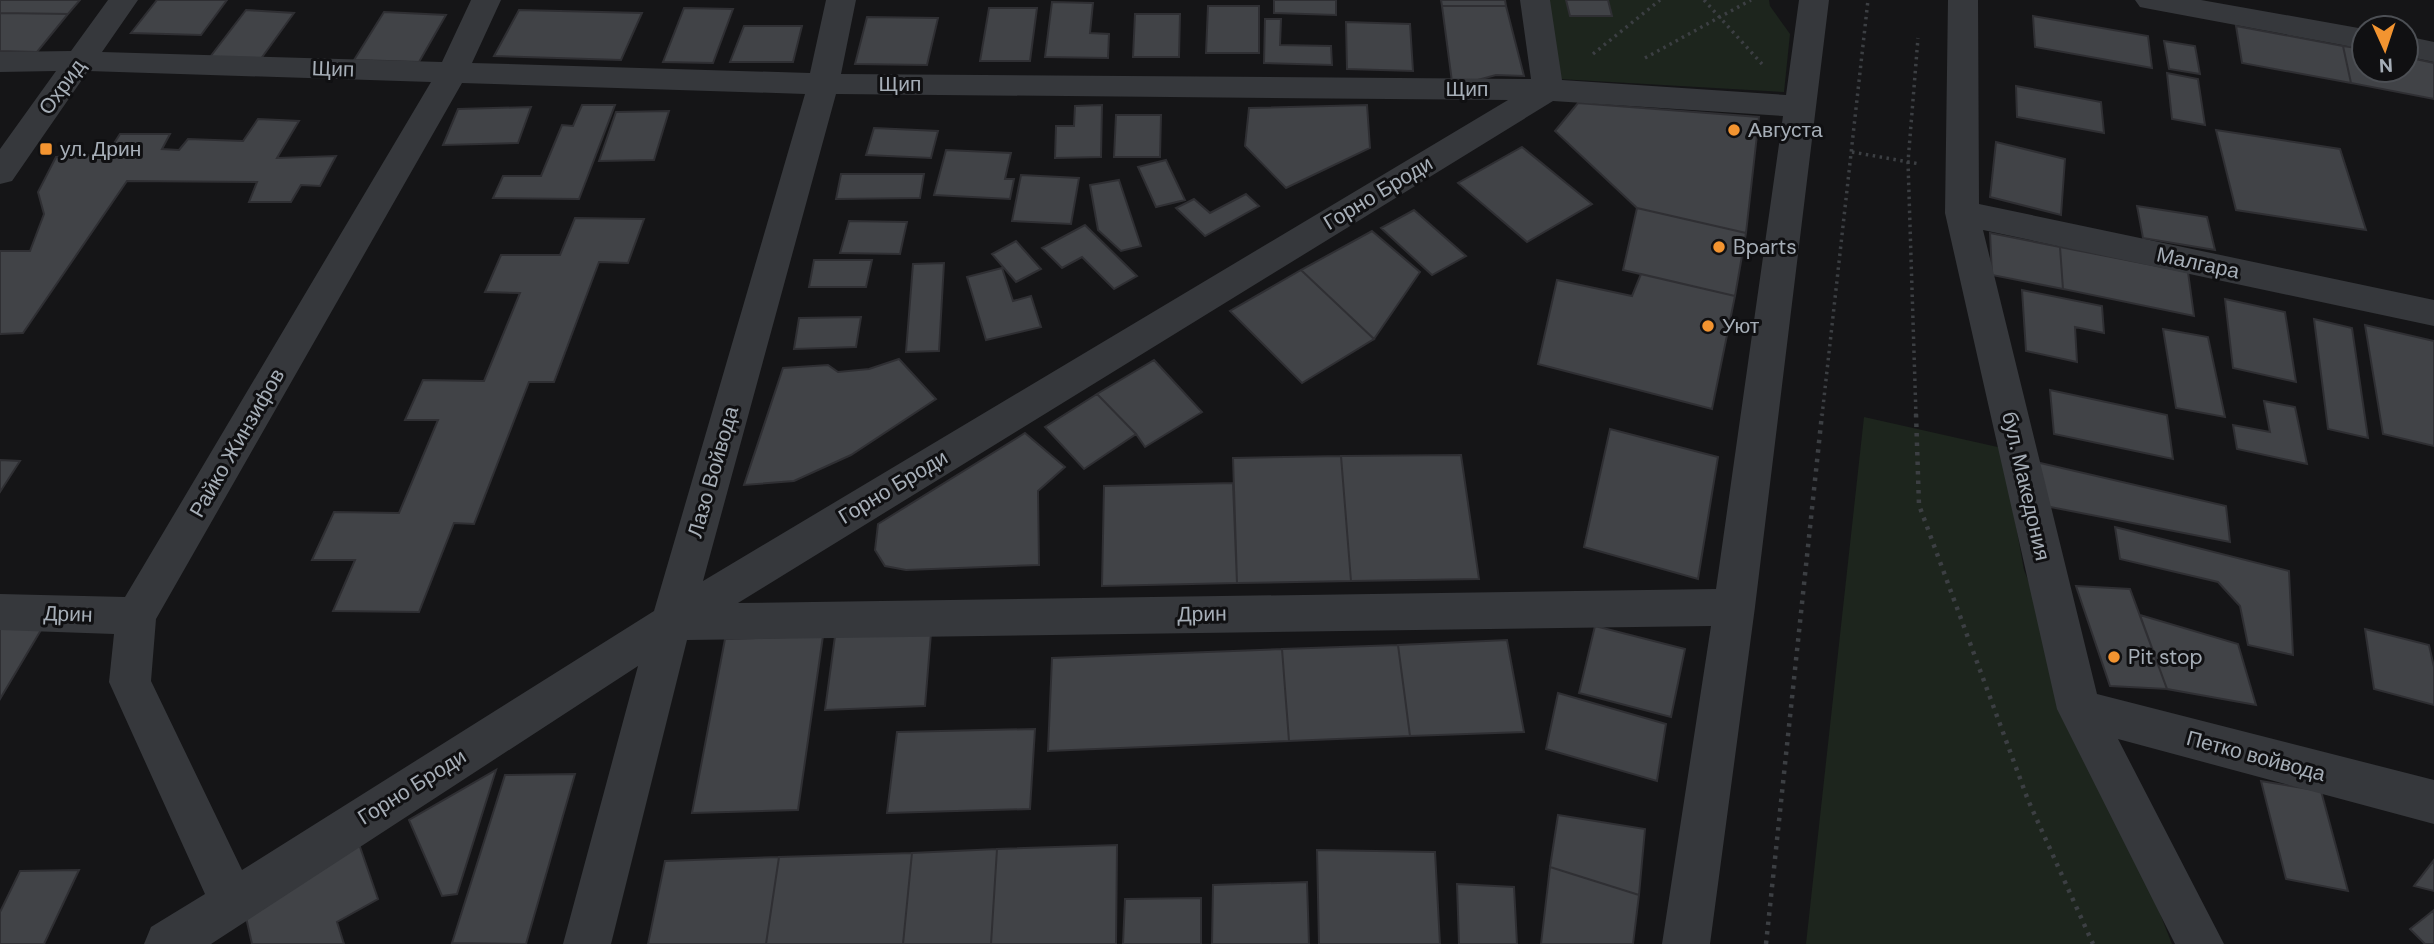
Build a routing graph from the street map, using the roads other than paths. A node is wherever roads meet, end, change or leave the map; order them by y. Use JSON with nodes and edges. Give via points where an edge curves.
{"nodes":[{"id":1,"x":123,"y":0,"type":"edge"},
{"id":2,"x":486,"y":0,"type":"edge"},
{"id":3,"x":841,"y":0,"type":"edge"},
{"id":4,"x":1535,"y":0,"type":"edge"},
{"id":5,"x":1814,"y":0,"type":"edge"},
{"id":6,"x":1963,"y":0,"type":"edge"},
{"id":7,"x":2150,"y":0,"type":"edge"},
{"id":8,"x":2350,"y":36,"type":"edge"},
{"id":9,"x":81,"y":61,"type":"junction"},
{"id":10,"x":0,"y":62,"type":"edge"},
{"id":11,"x":452,"y":73,"type":"junction"},
{"id":12,"x":824,"y":84,"type":"junction"},
{"id":13,"x":1566,"y":91,"type":"junction"},
{"id":14,"x":1800,"y":106,"type":"junction"},
{"id":15,"x":0,"y":173,"type":"edge"},
{"id":16,"x":1962,"y":213,"type":"junction"},
{"id":17,"x":2434,"y":313,"type":"edge"},
{"id":18,"x":1734,"y":607,"type":"junction"},
{"id":19,"x":0,"y":612,"type":"edge"},
{"id":20,"x":136,"y":616,"type":"junction"},
{"id":21,"x":671,"y":622,"type":"junction"},
{"id":22,"x":2079,"y":709,"type":"junction"},
{"id":23,"x":2434,"y":803,"type":"edge"},
{"id":24,"x":232,"y":901,"type":"junction"},
{"id":25,"x":168,"y":944,"type":"edge"},
{"id":26,"x":587,"y":944,"type":"edge"},
{"id":27,"x":1686,"y":944,"type":"edge"},
{"id":28,"x":2200,"y":944,"type":"edge"}],
"edges":[{"from":1,"to":9,"type":"street","name":"Охрид"},
{"from":2,"to":11,"type":"street","name":"Райко Жинзифов"},
{"from":3,"to":12,"type":"street","name":"Лазо Войвода"},
{"from":4,"to":13,"type":"street"},
{"from":5,"to":14,"type":"street"},
{"from":6,"to":16,"type":"street","name":"бул. Македония"},
{"from":7,"to":8,"type":"street"},
{"from":9,"to":10,"type":"street","name":"Щип"},
{"from":9,"to":11,"type":"street","name":"Щип"},
{"from":9,"to":15,"type":"street","name":"Охрид"},
{"from":11,"to":12,"type":"street","name":"Щип"},
{"from":11,"to":20,"type":"street","name":"Райко Жинзифов"},
{"from":12,"to":13,"type":"street","name":"Щип"},
{"from":12,"to":21,"type":"street","name":"Лазо Войвода"},
{"from":13,"to":14,"type":"street","name":"Щип"},
{"from":13,"to":21,"type":"street","name":"Горно Броди"},
{"from":14,"to":18,"type":"street"},
{"from":16,"to":17,"type":"street","name":"Малгара"},
{"from":16,"to":22,"type":"street","name":"бул. Македония"},
{"from":18,"to":21,"type":"street","name":"Дрин"},
{"from":18,"to":27,"type":"street"},
{"from":19,"to":20,"type":"street","name":"Дрин"},
{"from":20,"to":24,"type":"street","name":"Райко Жинзифов","via":[[130,682]]},
{"from":21,"to":24,"type":"street","name":"Горно Броди"},
{"from":21,"to":26,"type":"street","name":"Лазо Войвода"},
{"from":22,"to":23,"type":"street","name":"Петко войвода"},
{"from":22,"to":28,"type":"street","name":"бул. Македония"},
{"from":24,"to":25,"type":"street","name":"Горно Броди"}]}
